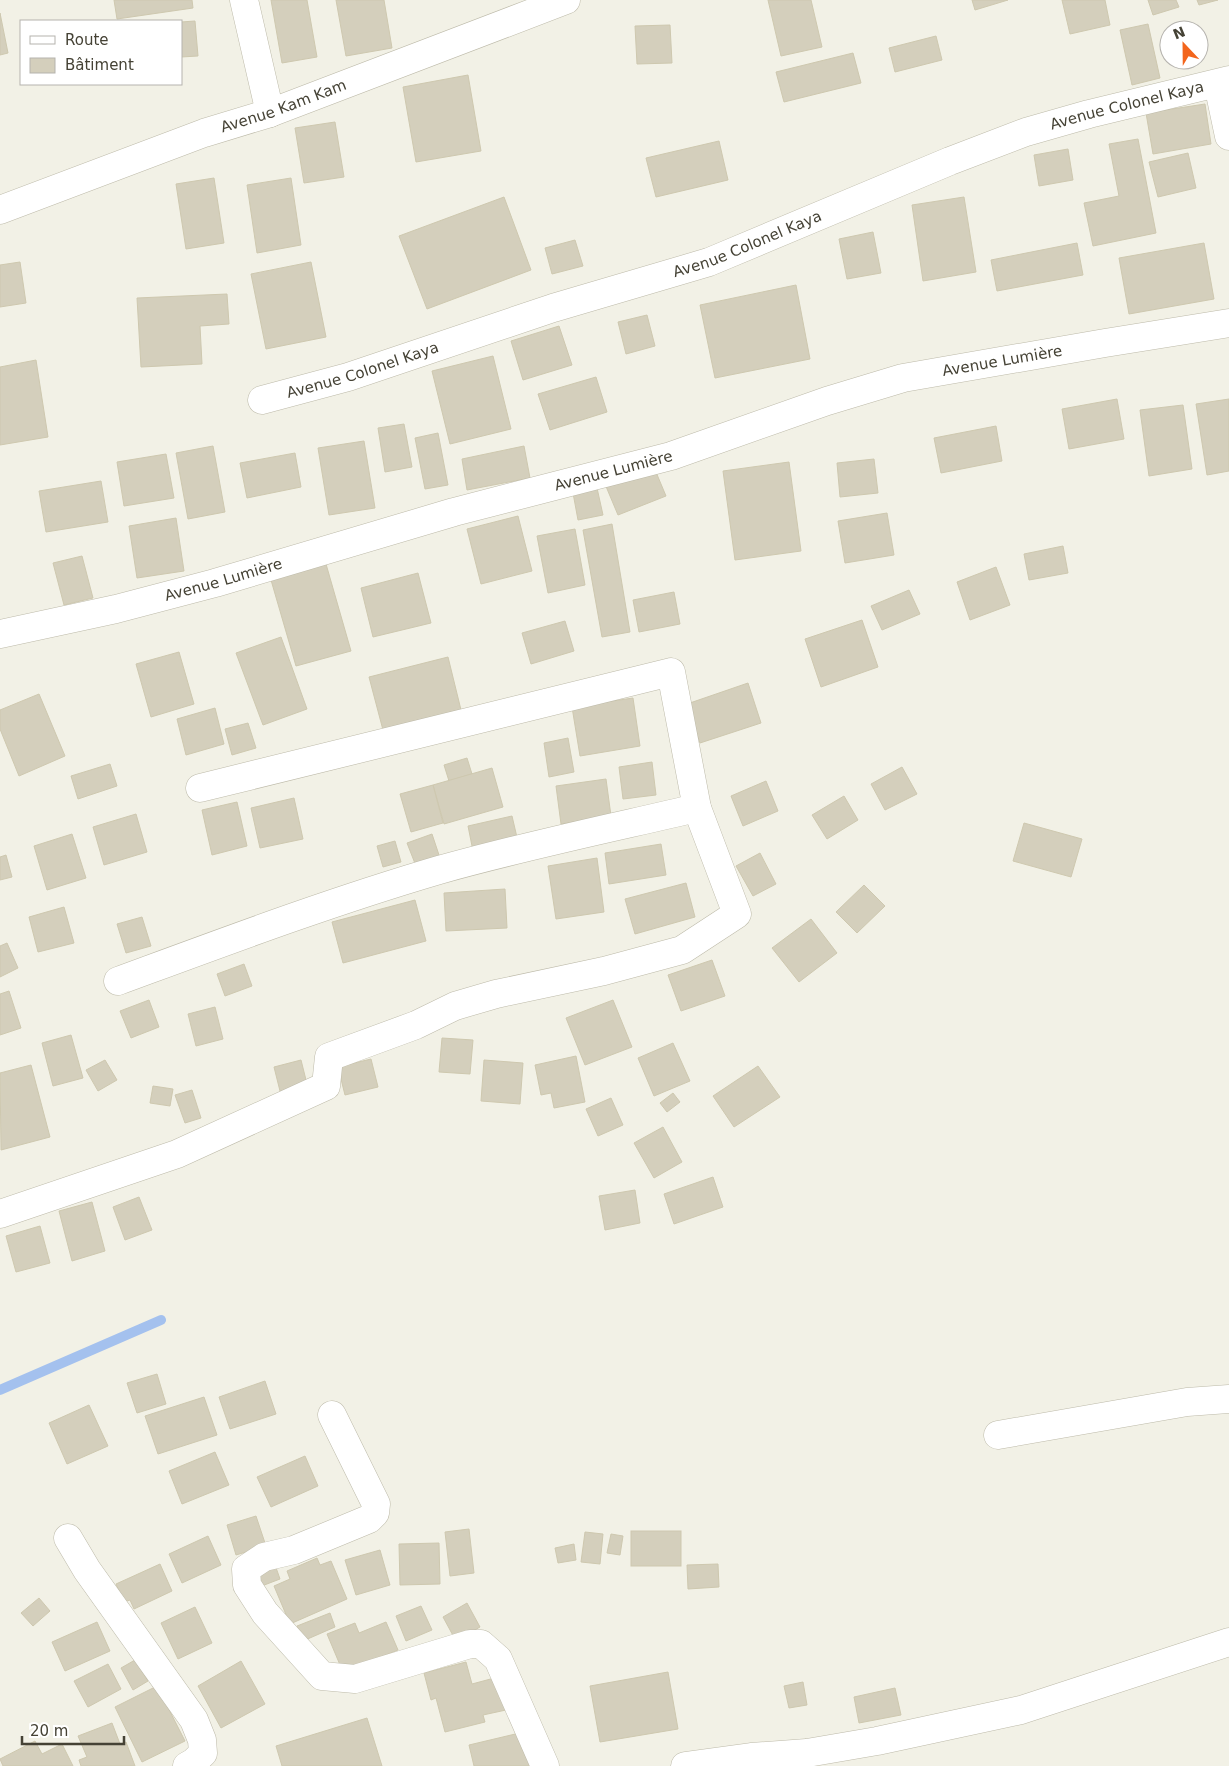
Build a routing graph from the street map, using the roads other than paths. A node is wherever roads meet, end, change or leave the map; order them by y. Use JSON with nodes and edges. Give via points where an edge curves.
{"nodes":[{"id":1,"x":244,"y":0,"type":"edge"},
{"id":2,"x":566,"y":0,"type":"edge"},
{"id":3,"x":1224,"y":82,"type":"edge"},
{"id":4,"x":270,"y":112,"type":"junction"},
{"id":5,"x":1229,"y":136,"type":"edge"},
{"id":6,"x":0,"y":210,"type":"edge"},
{"id":7,"x":1229,"y":324,"type":"edge"},
{"id":8,"x":262,"y":400,"type":"dead end"},
{"id":9,"x":0,"y":634,"type":"edge"},
{"id":10,"x":200,"y":788,"type":"dead end"},
{"id":11,"x":697,"y":808,"type":"junction"},
{"id":12,"x":118,"y":981,"type":"dead end"},
{"id":13,"x":0,"y":1214,"type":"edge"},
{"id":14,"x":1229,"y":1399,"type":"edge"},
{"id":15,"x":332,"y":1415,"type":"dead end"},
{"id":16,"x":998,"y":1435,"type":"dead end"},
{"id":17,"x":68,"y":1538,"type":"dead end"},
{"id":18,"x":1229,"y":1642,"type":"edge"},
{"id":19,"x":187,"y":1766,"type":"edge"},
{"id":20,"x":545,"y":1766,"type":"edge"},
{"id":21,"x":685,"y":1766,"type":"edge"}],
"edges":[{"from":1,"to":4,"type":"street"},
{"from":2,"to":4,"type":"street","name":"Avenue Kam Kam"},
{"from":3,"to":5,"type":"street"},
{"from":3,"to":8,"type":"street","name":"Avenue Colonel Kaya","via":[[1026,132],[708,262],[553,308],[348,378]]},
{"from":4,"to":6,"type":"street","name":"Avenue Kam Kam"},
{"from":7,"to":9,"type":"street","name":"Avenue Lumière","via":[[904,378],[827,401],[671,456],[454,512],[215,583]]},
{"from":10,"to":11,"type":"street","via":[[671,672]]},
{"from":11,"to":12,"type":"street","via":[[439,870],[277,922]]},
{"from":11,"to":13,"type":"street","via":[[737,914],[682,950],[455,1006],[416,1025],[329,1057],[326,1086],[246,1124],[178,1154]]},
{"from":14,"to":16,"type":"street","via":[[1187,1402]]},
{"from":15,"to":20,"type":"street","via":[[376,1504],[376,1513],[369,1519],[294,1550],[264,1557],[246,1569],[247,1585],[266,1613],[322,1676],[355,1678],[470,1644],[481,1644],[498,1659]]},
{"from":17,"to":19,"type":"street","via":[[87,1570],[194,1720],[202,1740],[202,1753]]},
{"from":18,"to":21,"type":"street","via":[[1021,1710],[877,1741]]}]}
